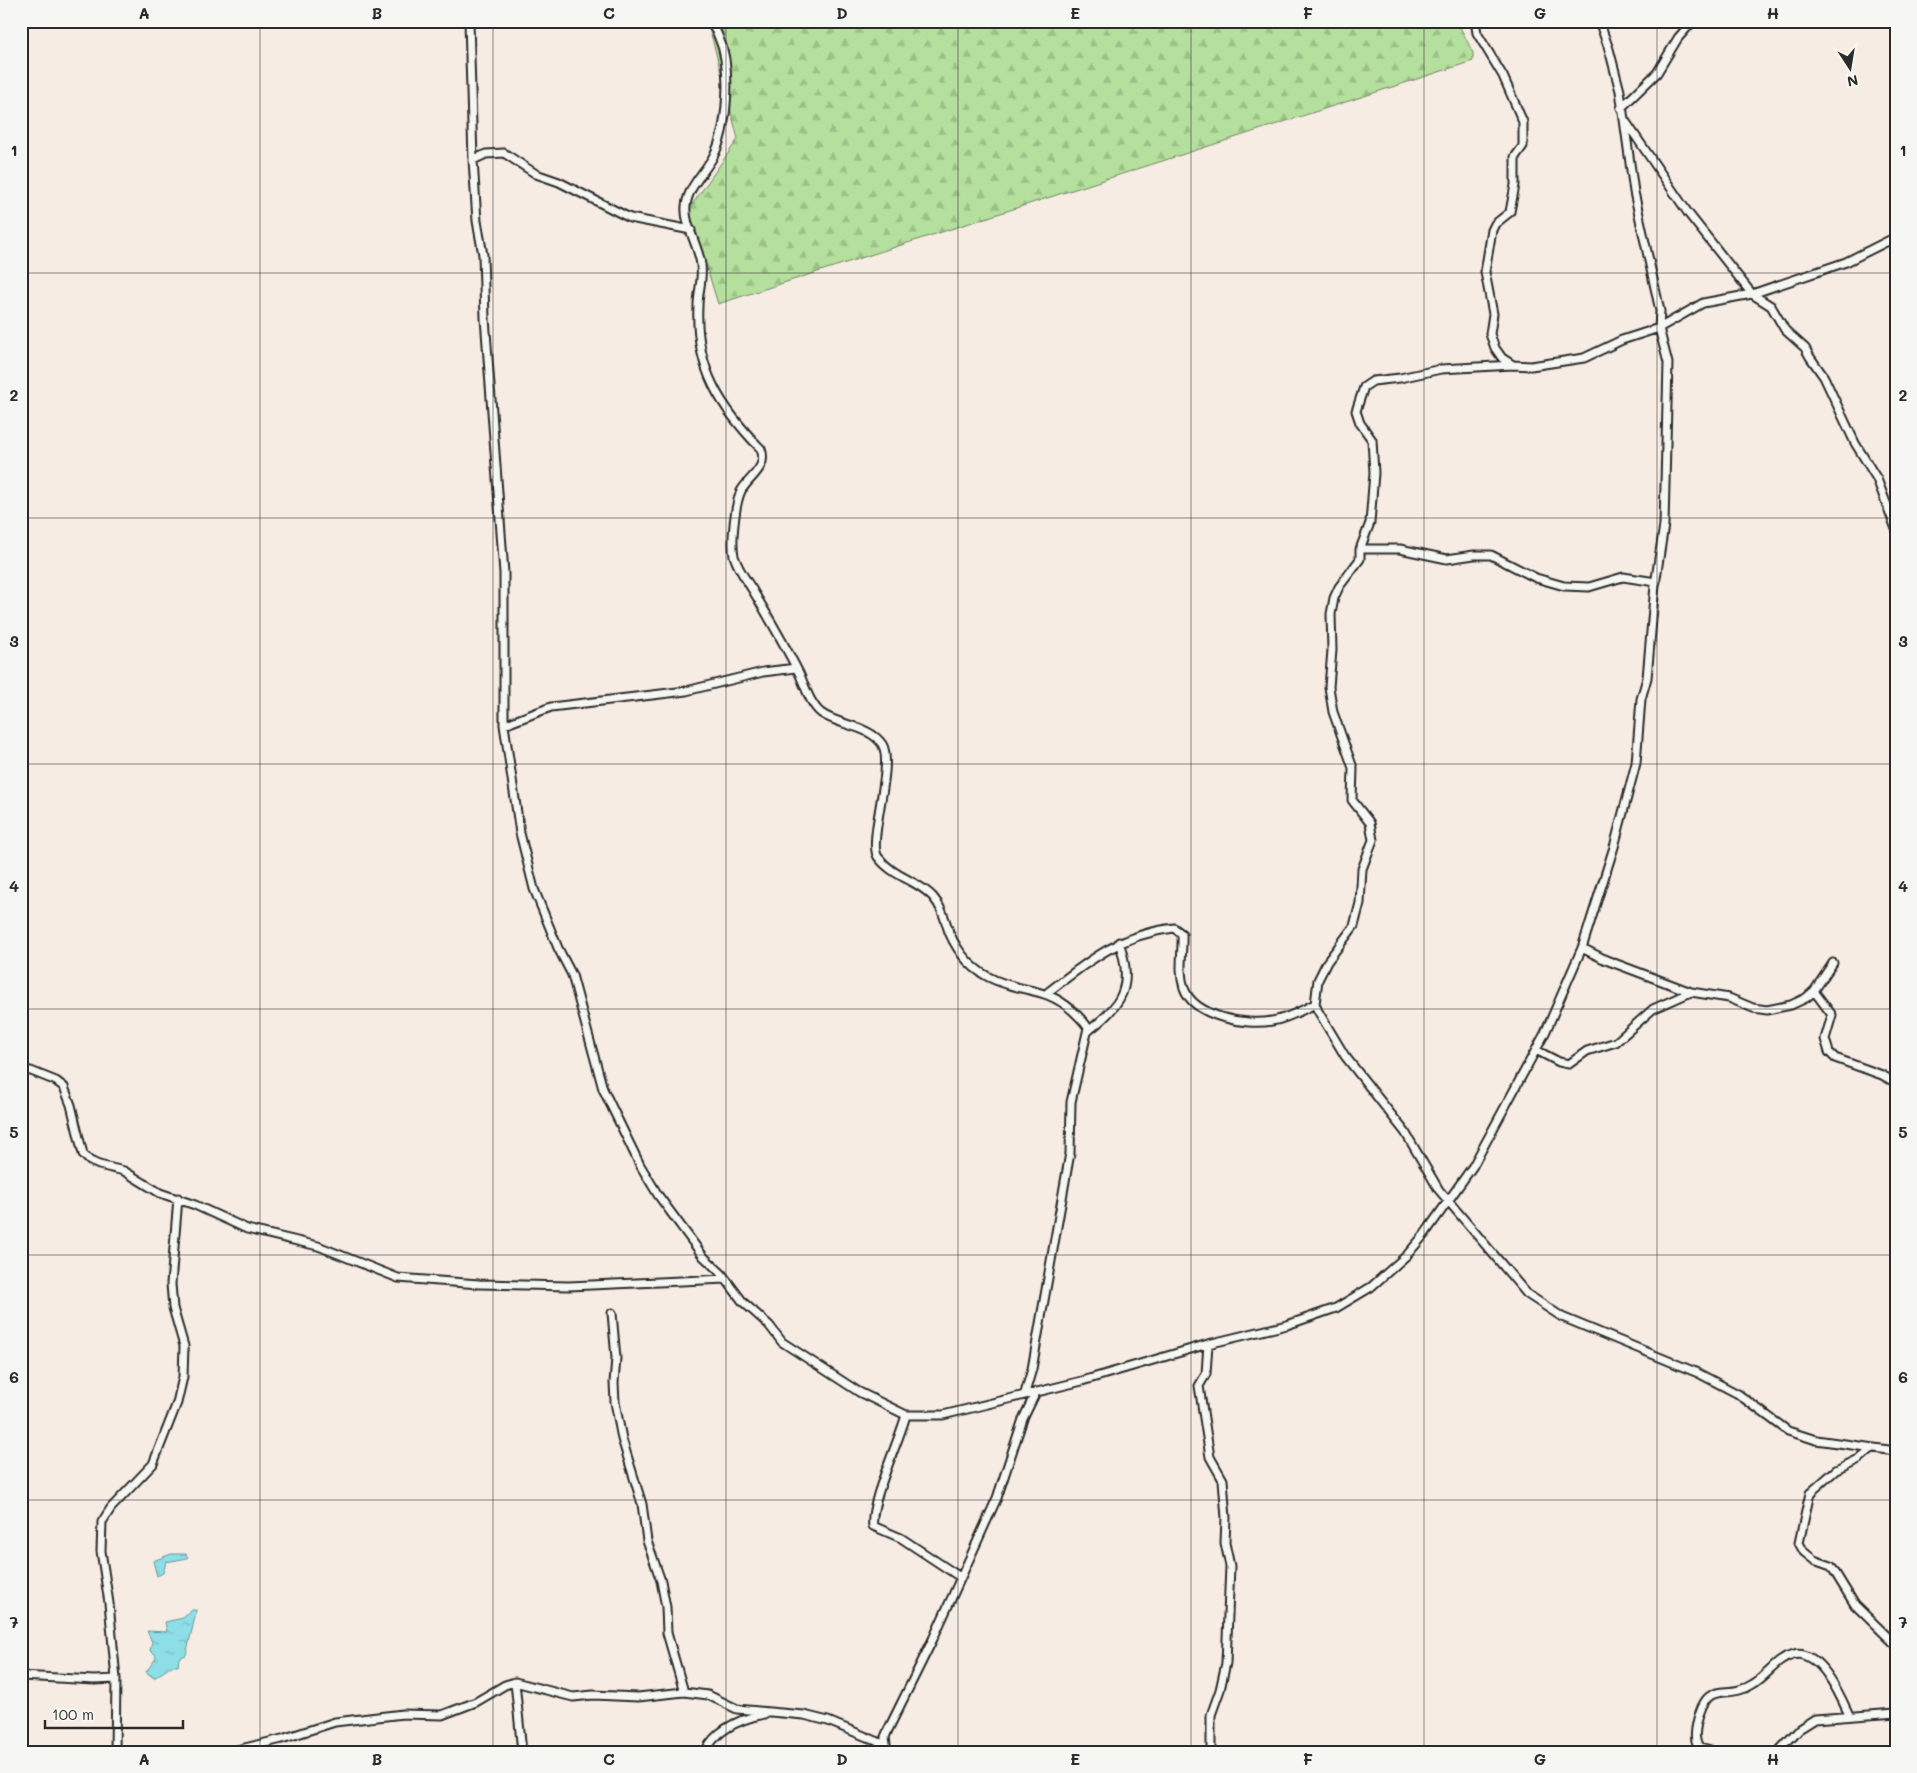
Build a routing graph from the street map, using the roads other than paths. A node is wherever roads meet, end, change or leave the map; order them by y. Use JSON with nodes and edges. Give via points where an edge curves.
{"nodes":[{"id":1,"x":469,"y":21,"type":"edge"},
{"id":2,"x":711,"y":21,"type":"edge"},
{"id":3,"x":1475,"y":21,"type":"edge"},
{"id":4,"x":1599,"y":21,"type":"edge"},
{"id":5,"x":1693,"y":21,"type":"edge"},
{"id":6,"x":1621,"y":108,"type":"junction"},
{"id":7,"x":1623,"y":117,"type":"junction"},
{"id":8,"x":473,"y":160,"type":"junction"},
{"id":9,"x":691,"y":230,"type":"junction"},
{"id":10,"x":1896,"y":237,"type":"edge"},
{"id":11,"x":1752,"y":294,"type":"junction"},
{"id":12,"x":1660,"y":328,"type":"junction"},
{"id":13,"x":1513,"y":365,"type":"junction"},
{"id":14,"x":1896,"y":529,"type":"edge"},
{"id":15,"x":1360,"y":550,"type":"junction"},
{"id":16,"x":1656,"y":582,"type":"junction"},
{"id":17,"x":796,"y":668,"type":"junction"},
{"id":18,"x":504,"y":725,"type":"junction"},
{"id":19,"x":1119,"y":942,"type":"junction"},
{"id":20,"x":1582,"y":948,"type":"junction"},
{"id":21,"x":1833,"y":963,"type":"dead end"},
{"id":22,"x":1814,"y":991,"type":"junction"},
{"id":23,"x":1691,"y":992,"type":"junction"},
{"id":24,"x":1047,"y":993,"type":"junction"},
{"id":25,"x":1315,"y":1004,"type":"junction"},
{"id":26,"x":1088,"y":1031,"type":"junction"},
{"id":27,"x":1536,"y":1050,"type":"junction"},
{"id":28,"x":21,"y":1070,"type":"edge"},
{"id":29,"x":1896,"y":1083,"type":"edge"},
{"id":30,"x":178,"y":1198,"type":"junction"},
{"id":31,"x":1449,"y":1201,"type":"junction"},
{"id":32,"x":726,"y":1278,"type":"junction"},
{"id":33,"x":612,"y":1313,"type":"dead end"},
{"id":34,"x":1208,"y":1344,"type":"junction"},
{"id":35,"x":1036,"y":1392,"type":"junction"},
{"id":36,"x":1025,"y":1393,"type":"junction"},
{"id":37,"x":906,"y":1415,"type":"junction"},
{"id":38,"x":1872,"y":1448,"type":"junction"},
{"id":39,"x":1896,"y":1451,"type":"edge"},
{"id":40,"x":960,"y":1577,"type":"junction"},
{"id":41,"x":1896,"y":1645,"type":"edge"},
{"id":42,"x":21,"y":1676,"type":"edge"},
{"id":43,"x":116,"y":1678,"type":"junction"},
{"id":44,"x":515,"y":1682,"type":"junction"},
{"id":45,"x":684,"y":1692,"type":"junction"},
{"id":46,"x":771,"y":1713,"type":"junction"},
{"id":47,"x":1896,"y":1713,"type":"edge"},
{"id":48,"x":1849,"y":1716,"type":"junction"},
{"id":49,"x":886,"y":1748,"type":"edge"},
{"id":50,"x":115,"y":1752,"type":"edge"},
{"id":51,"x":228,"y":1752,"type":"edge"},
{"id":52,"x":522,"y":1752,"type":"edge"},
{"id":53,"x":705,"y":1752,"type":"edge"},
{"id":54,"x":1211,"y":1752,"type":"edge"},
{"id":55,"x":1715,"y":1752,"type":"edge"},
{"id":56,"x":1778,"y":1752,"type":"edge"}],
"edges":[{"from":1,"to":8,"type":"street"},
{"from":2,"to":9,"type":"street","via":[[722,48],[726,108],[713,157],[700,174],[686,206]]},
{"from":3,"to":13,"type":"street","via":[[1477,33],[1523,117],[1523,143],[1515,157],[1516,185],[1510,212],[1492,230],[1485,272],[1493,314],[1490,334],[1494,348]]},
{"from":4,"to":6,"type":"street","via":[[1609,49]]},
{"from":5,"to":6,"type":"street","via":[[1678,38],[1657,73]]},
{"from":6,"to":7,"type":"street"},
{"from":7,"to":11,"type":"street","via":[[1679,201]]},
{"from":7,"to":12,"type":"street","via":[[1634,192],[1660,311]]},
{"from":8,"to":9,"type":"street","via":[[486,154],[504,153],[536,174],[559,182],[630,218]]},
{"from":8,"to":18,"type":"street","via":[[483,255],[503,556]]},
{"from":9,"to":17,"type":"street","via":[[702,274],[698,341],[703,361],[726,410],[762,449],[764,457],[760,468],[741,492],[732,547],[734,556]]},
{"from":10,"to":11,"type":"street","via":[[1846,262]]},
{"from":11,"to":12,"type":"street","via":[[1703,304]]},
{"from":11,"to":14,"type":"street","via":[[1770,306],[1785,330],[1805,348],[1824,377],[1877,479]]},
{"from":12,"to":13,"type":"street","via":[[1622,340],[1584,358],[1539,366]]},
{"from":12,"to":16,"type":"street","via":[[1668,356],[1668,439],[1664,525]]},
{"from":13,"to":15,"type":"street","via":[[1441,369],[1373,381],[1364,387],[1356,411],[1372,440],[1374,473],[1370,523]]},
{"from":15,"to":16,"type":"street","via":[[1400,549],[1447,559],[1474,554],[1491,555],[1536,578],[1564,586],[1589,587],[1623,576]]},
{"from":15,"to":25,"type":"street","via":[[1360,559],[1339,587],[1331,614],[1329,687],[1333,712],[1353,768],[1352,800],[1370,823],[1373,840],[1362,870],[1361,897],[1354,926],[1321,972]]},
{"from":16,"to":20,"type":"street","via":[[1636,763]]},
{"from":17,"to":18,"type":"street","via":[[763,672],[679,692],[551,707]]},
{"from":17,"to":24,"type":"street","via":[[820,712],[867,732],[883,745],[885,764],[881,813],[874,845],[876,855],[897,876],[932,896],[940,905],[955,945],[971,965],[996,980]]},
{"from":18,"to":32,"type":"street","via":[[520,832],[531,879],[558,948],[572,974],[603,1088],[658,1195],[703,1256]]},
{"from":19,"to":24,"type":"street"},
{"from":19,"to":25,"type":"street","via":[[1155,931],[1179,930],[1184,990],[1196,1003],[1222,1017],[1252,1024],[1275,1021]]},
{"from":19,"to":26,"type":"street","via":[[1126,964],[1121,999]]},
{"from":20,"to":23,"type":"street"},
{"from":20,"to":27,"type":"street"},
{"from":21,"to":22,"type":"street"},
{"from":22,"to":23,"type":"street","via":[[1799,1002],[1768,1010],[1728,998]]},
{"from":22,"to":29,"type":"street","via":[[1832,1015],[1825,1039],[1829,1052],[1835,1058]]},
{"from":23,"to":27,"type":"street","via":[[1653,1009],[1616,1042],[1581,1054],[1569,1064]]},
{"from":24,"to":26,"type":"street","via":[[1075,1013]]},
{"from":25,"to":31,"type":"street","via":[[1341,1050],[1405,1132]]},
{"from":26,"to":36,"type":"street","via":[[1070,1102],[1070,1153]]},
{"from":27,"to":31,"type":"street","via":[[1493,1131]]},
{"from":28,"to":30,"type":"street","via":[[64,1087],[86,1158],[99,1166],[124,1171],[160,1193]]},
{"from":30,"to":32,"type":"street","via":[[246,1229],[318,1246],[398,1278],[470,1284],[569,1286]]},
{"from":30,"to":43,"type":"street","via":[[171,1293],[184,1346],[183,1377],[177,1404],[153,1464],[102,1522],[101,1551]]},
{"from":31,"to":34,"type":"street","via":[[1406,1254],[1371,1287],[1350,1301],[1287,1325]]},
{"from":31,"to":38,"type":"street","via":[[1527,1294],[1540,1304],[1586,1328],[1698,1372],[1738,1394],[1788,1431],[1816,1440]]},
{"from":32,"to":37,"type":"street","via":[[743,1302],[769,1325],[785,1345],[859,1392]]},
{"from":33,"to":45,"type":"street","via":[[619,1421],[642,1504],[647,1541],[661,1581],[667,1633]]},
{"from":34,"to":35,"type":"street","via":[[1110,1374]]},
{"from":34,"to":54,"type":"street","via":[[1206,1374],[1198,1386],[1210,1457],[1222,1480],[1225,1543],[1230,1566],[1226,1663],[1211,1714]]},
{"from":35,"to":36,"type":"street"},
{"from":35,"to":40,"type":"street","via":[[1023,1419],[997,1498]]},
{"from":36,"to":37,"type":"street","via":[[943,1415]]},
{"from":37,"to":40,"type":"street","via":[[876,1500],[873,1526],[901,1538]]},
{"from":38,"to":39,"type":"street"},
{"from":38,"to":41,"type":"street","via":[[1859,1459],[1836,1470],[1810,1493],[1799,1543],[1814,1560],[1831,1566],[1855,1605]]},
{"from":40,"to":49,"type":"street","via":[[891,1722],[885,1737]]},
{"from":42,"to":43,"type":"street"},
{"from":43,"to":50,"type":"street"},
{"from":44,"to":45,"type":"street","via":[[573,1697],[638,1697]]},
{"from":44,"to":51,"type":"street","via":[[442,1715],[403,1714],[335,1722]]},
{"from":44,"to":52,"type":"street"},
{"from":45,"to":46,"type":"street","via":[[708,1695],[737,1709]]},
{"from":46,"to":49,"type":"street","via":[[804,1715],[828,1722]]},
{"from":46,"to":53,"type":"street","via":[[722,1730],[714,1736]]},
{"from":47,"to":48,"type":"street"},
{"from":48,"to":55,"type":"street","via":[[1834,1684],[1820,1666],[1812,1658],[1793,1655],[1754,1684],[1708,1697],[1702,1704],[1695,1738],[1699,1748]]},
{"from":48,"to":56,"type":"street","via":[[1822,1718],[1808,1723]]}]}
